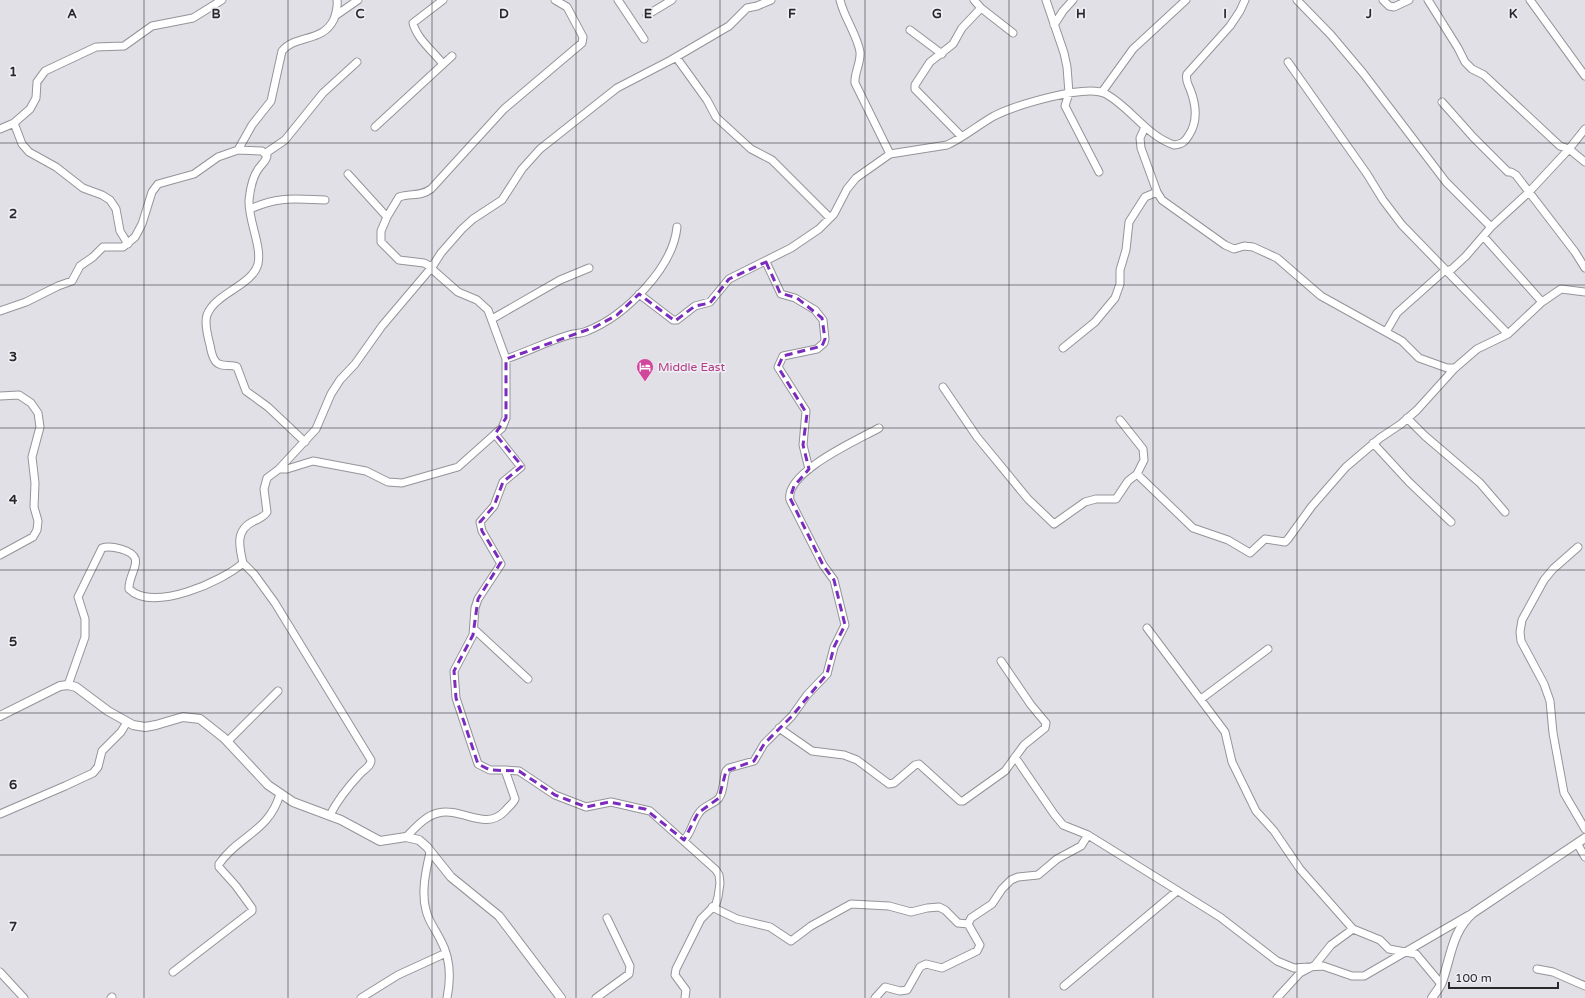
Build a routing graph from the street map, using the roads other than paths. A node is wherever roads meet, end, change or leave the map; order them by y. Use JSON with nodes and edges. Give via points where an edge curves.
{"nodes":[{"id":1,"x":222,"y":0,"type":"edge"},
{"id":2,"x":337,"y":0,"type":"edge"},
{"id":3,"x":358,"y":0,"type":"edge"},
{"id":4,"x":443,"y":0,"type":"edge"},
{"id":5,"x":555,"y":0,"type":"edge"},
{"id":6,"x":618,"y":0,"type":"edge"},
{"id":7,"x":672,"y":0,"type":"edge"},
{"id":8,"x":771,"y":0,"type":"edge"},
{"id":9,"x":840,"y":0,"type":"edge"},
{"id":10,"x":974,"y":0,"type":"edge"},
{"id":11,"x":1046,"y":0,"type":"edge"},
{"id":12,"x":1073,"y":0,"type":"edge"},
{"id":13,"x":1245,"y":0,"type":"edge"},
{"id":14,"x":1297,"y":0,"type":"edge"},
{"id":15,"x":1384,"y":0,"type":"edge"},
{"id":16,"x":1409,"y":0,"type":"edge"},
{"id":17,"x":1428,"y":0,"type":"edge"},
{"id":18,"x":1530,"y":0,"type":"edge"},
{"id":19,"x":1183,"y":1,"type":"edge"},
{"id":20,"x":981,"y":8,"type":"junction"},
{"id":21,"x":647,"y":14,"type":"dead end"},
{"id":22,"x":335,"y":16,"type":"junction"},
{"id":23,"x":1054,"y":25,"type":"junction"},
{"id":24,"x":910,"y":30,"type":"dead end"},
{"id":25,"x":1013,"y":33,"type":"dead end"},
{"id":26,"x":644,"y":39,"type":"dead end"},
{"id":27,"x":942,"y":54,"type":"junction"},
{"id":28,"x":452,"y":56,"type":"dead end"},
{"id":29,"x":676,"y":56,"type":"junction"},
{"id":30,"x":357,"y":62,"type":"dead end"},
{"id":31,"x":1288,"y":62,"type":"dead end"},
{"id":32,"x":443,"y":64,"type":"junction"},
{"id":33,"x":1585,"y":76,"type":"edge"},
{"id":34,"x":1102,"y":92,"type":"junction"},
{"id":35,"x":1069,"y":93,"type":"junction"},
{"id":36,"x":1442,"y":102,"type":"dead end"},
{"id":37,"x":14,"y":123,"type":"junction"},
{"id":38,"x":375,"y":127,"type":"dead end"},
{"id":39,"x":1145,"y":127,"type":"junction"},
{"id":40,"x":0,"y":129,"type":"edge"},
{"id":41,"x":1585,"y":129,"type":"edge"},
{"id":42,"x":961,"y":136,"type":"junction"},
{"id":43,"x":1569,"y":149,"type":"junction"},
{"id":44,"x":238,"y":150,"type":"junction"},
{"id":45,"x":266,"y":153,"type":"junction"},
{"id":46,"x":890,"y":154,"type":"junction"},
{"id":47,"x":1585,"y":162,"type":"edge"},
{"id":48,"x":1099,"y":172,"type":"dead end"},
{"id":49,"x":348,"y":174,"type":"dead end"},
{"id":50,"x":1157,"y":192,"type":"junction"},
{"id":51,"x":1529,"y":192,"type":"junction"},
{"id":52,"x":325,"y":200,"type":"dead end"},
{"id":53,"x":250,"y":209,"type":"junction"},
{"id":54,"x":387,"y":217,"type":"junction"},
{"id":55,"x":830,"y":218,"type":"junction"},
{"id":56,"x":677,"y":227,"type":"dead end"},
{"id":57,"x":1491,"y":227,"type":"junction"},
{"id":58,"x":1484,"y":237,"type":"junction"},
{"id":59,"x":128,"y":244,"type":"junction"},
{"id":60,"x":766,"y":262,"type":"junction"},
{"id":61,"x":432,"y":266,"type":"junction"},
{"id":62,"x":589,"y":268,"type":"dead end"},
{"id":63,"x":1585,"y":268,"type":"edge"},
{"id":64,"x":1447,"y":272,"type":"junction"},
{"id":65,"x":1585,"y":292,"type":"edge"},
{"id":66,"x":639,"y":294,"type":"junction"},
{"id":67,"x":1542,"y":302,"type":"junction"},
{"id":68,"x":0,"y":311,"type":"edge"},
{"id":69,"x":492,"y":319,"type":"junction"},
{"id":70,"x":1386,"y":332,"type":"junction"},
{"id":71,"x":1508,"y":334,"type":"junction"},
{"id":72,"x":1063,"y":348,"type":"dead end"},
{"id":73,"x":506,"y":359,"type":"junction"},
{"id":74,"x":1455,"y":368,"type":"junction"},
{"id":75,"x":943,"y":387,"type":"dead end"},
{"id":76,"x":0,"y":396,"type":"edge"},
{"id":77,"x":1407,"y":418,"type":"junction"},
{"id":78,"x":1120,"y":420,"type":"dead end"},
{"id":79,"x":879,"y":428,"type":"dead end"},
{"id":80,"x":495,"y":434,"type":"junction"},
{"id":81,"x":305,"y":442,"type":"junction"},
{"id":82,"x":1373,"y":443,"type":"junction"},
{"id":83,"x":279,"y":469,"type":"junction"},
{"id":84,"x":809,"y":469,"type":"junction"},
{"id":85,"x":1137,"y":474,"type":"junction"},
{"id":86,"x":1505,"y":512,"type":"dead end"},
{"id":87,"x":1452,"y":522,"type":"dead end"},
{"id":88,"x":1578,"y":547,"type":"dead end"},
{"id":89,"x":0,"y":555,"type":"edge"},
{"id":90,"x":244,"y":563,"type":"junction"},
{"id":91,"x":1147,"y":628,"type":"dead end"},
{"id":92,"x":474,"y":629,"type":"junction"},
{"id":93,"x":1268,"y":649,"type":"dead end"},
{"id":94,"x":1001,"y":661,"type":"dead end"},
{"id":95,"x":528,"y":679,"type":"dead end"},
{"id":96,"x":68,"y":685,"type":"junction"},
{"id":97,"x":278,"y":691,"type":"dead end"},
{"id":98,"x":1201,"y":699,"type":"junction"},
{"id":99,"x":2,"y":713,"type":"edge"},
{"id":100,"x":127,"y":722,"type":"junction"},
{"id":101,"x":779,"y":728,"type":"junction"},
{"id":102,"x":228,"y":741,"type":"junction"},
{"id":103,"x":1015,"y":757,"type":"junction"},
{"id":104,"x":505,"y":770,"type":"junction"},
{"id":105,"x":280,"y":794,"type":"junction"},
{"id":106,"x":0,"y":814,"type":"edge"},
{"id":107,"x":330,"y":815,"type":"junction"},
{"id":108,"x":1585,"y":829,"type":"edge"},
{"id":109,"x":1088,"y":835,"type":"junction"},
{"id":110,"x":406,"y":837,"type":"junction"},
{"id":111,"x":1585,"y":838,"type":"edge"},
{"id":112,"x":684,"y":840,"type":"junction"},
{"id":113,"x":1577,"y":843,"type":"junction"},
{"id":114,"x":430,"y":852,"type":"junction"},
{"id":115,"x":1585,"y":856,"type":"edge"},
{"id":116,"x":1177,"y":891,"type":"junction"},
{"id":117,"x":712,"y":907,"type":"junction"},
{"id":118,"x":1473,"y":913,"type":"junction"},
{"id":119,"x":607,"y":918,"type":"dead end"},
{"id":120,"x":968,"y":924,"type":"junction"},
{"id":121,"x":1353,"y":929,"type":"junction"},
{"id":122,"x":446,"y":953,"type":"junction"},
{"id":123,"x":1405,"y":953,"type":"junction"},
{"id":124,"x":1315,"y":965,"type":"junction"},
{"id":125,"x":1537,"y":969,"type":"dead end"},
{"id":126,"x":0,"y":972,"type":"edge"},
{"id":127,"x":173,"y":972,"type":"dead end"},
{"id":128,"x":1441,"y":984,"type":"junction"},
{"id":129,"x":1064,"y":986,"type":"dead end"},
{"id":130,"x":1585,"y":986,"type":"edge"},
{"id":131,"x":24,"y":998,"type":"edge"},
{"id":132,"x":361,"y":998,"type":"edge"},
{"id":133,"x":447,"y":998,"type":"edge"},
{"id":134,"x":561,"y":998,"type":"edge"},
{"id":135,"x":596,"y":998,"type":"edge"},
{"id":136,"x":685,"y":998,"type":"edge"},
{"id":137,"x":875,"y":998,"type":"edge"},
{"id":138,"x":1277,"y":998,"type":"edge"},
{"id":139,"x":1432,"y":998,"type":"edge"}],
"edges":[{"from":1,"to":37,"type":"street","via":[[192,18],[152,26],[124,46],[96,47],[45,71],[37,82],[34,103]]},
{"from":2,"to":22,"type":"street"},
{"from":3,"to":22,"type":"street"},
{"from":4,"to":32,"type":"street","via":[[413,23],[415,33]]},
{"from":5,"to":54,"type":"street","via":[[567,7],[583,38],[582,43],[508,106],[424,194],[399,197]]},
{"from":6,"to":26,"type":"street"},
{"from":7,"to":21,"type":"street"},
{"from":8,"to":29,"type":"street","via":[[747,8],[729,26]]},
{"from":9,"to":46,"type":"street","via":[[860,52],[856,83]]},
{"from":10,"to":20,"type":"street"},
{"from":11,"to":23,"type":"street"},
{"from":12,"to":23,"type":"street"},
{"from":13,"to":39,"type":"street","via":[[1230,26],[1187,74],[1186,81],[1194,101],[1196,115],[1195,124],[1187,138],[1183,143],[1174,145]]},
{"from":14,"to":57,"type":"street","via":[[1363,73],[1446,182]]},
{"from":15,"to":16,"type":"street","via":[[1389,6],[1394,7]]},
{"from":17,"to":43,"type":"street","via":[[1465,62],[1484,75],[1560,146]]},
{"from":18,"to":33,"type":"street"},
{"from":19,"to":34,"type":"street","via":[[1133,49]]},
{"from":20,"to":25,"type":"street"},
{"from":20,"to":27,"type":"street","via":[[962,28],[954,44]]},
{"from":22,"to":44,"type":"street","via":[[322,34],[292,44],[282,51],[271,102],[252,125]]},
{"from":23,"to":35,"type":"street","via":[[1064,53]]},
{"from":24,"to":27,"type":"street"},
{"from":27,"to":42,"type":"street","via":[[930,62],[916,80],[915,89]]},
{"from":28,"to":32,"type":"street"},
{"from":29,"to":55,"type":"street","via":[[716,117],[751,149],[772,160]]},
{"from":29,"to":61,"type":"street","via":[[617,88],[540,149],[522,169],[502,200],[462,229]]},
{"from":30,"to":45,"type":"street","via":[[323,93],[285,140]]},
{"from":31,"to":64,"type":"street","via":[[1383,200],[1402,225]]},
{"from":32,"to":38,"type":"street"},
{"from":34,"to":35,"type":"street"},
{"from":34,"to":39,"type":"street","via":[[1120,104]]},
{"from":35,"to":42,"type":"street","via":[[1013,108]]},
{"from":35,"to":48,"type":"street","via":[[1065,106]]},
{"from":36,"to":51,"type":"street","via":[[1508,172],[1516,175]]},
{"from":37,"to":40,"type":"street"},
{"from":37,"to":59,"type":"street","via":[[22,144],[29,152],[56,167],[83,188],[110,200],[116,209],[120,231]]},
{"from":39,"to":50,"type":"street","via":[[1139,141]]},
{"from":41,"to":43,"type":"street"},
{"from":42,"to":46,"type":"street","via":[[956,142],[947,145]]},
{"from":43,"to":47,"type":"street"},
{"from":43,"to":51,"type":"street"},
{"from":44,"to":45,"type":"street"},
{"from":44,"to":59,"type":"street","via":[[218,157],[194,174],[158,184],[152,192],[139,232]]},
{"from":45,"to":53,"type":"street","via":[[266,159],[258,168],[252,187]]},
{"from":46,"to":55,"type":"street","via":[[854,181]]},
{"from":49,"to":54,"type":"street"},
{"from":50,"to":70,"type":"street","via":[[1165,203],[1225,245],[1234,249],[1254,247],[1276,258],[1326,300]]},
{"from":50,"to":72,"type":"street","via":[[1145,198],[1129,222],[1126,250],[1120,270],[1120,284],[1115,298],[1095,322]]},
{"from":51,"to":57,"type":"street"},
{"from":51,"to":63,"type":"street"},
{"from":52,"to":53,"type":"street","via":[[284,198]]},
{"from":53,"to":81,"type":"street","via":[[258,261],[252,275],[223,297],[208,314],[206,324],[210,346],[215,362],[237,367],[246,391],[268,407]]},
{"from":54,"to":61,"type":"street","via":[[381,231],[381,242],[399,260]]},
{"from":55,"to":60,"type":"street","via":[[804,239]]},
{"from":56,"to":66,"type":"street","via":[[676,240],[663,266]]},
{"from":57,"to":58,"type":"street"},
{"from":58,"to":64,"type":"street"},
{"from":58,"to":67,"type":"street"},
{"from":59,"to":68,"type":"street","via":[[124,247],[103,247],[80,266],[70,282]]},
{"from":60,"to":66,"type":"street","via":[[729,279],[710,302],[695,306],[677,320],[673,320]]},
{"from":60,"to":84,"type":"street","via":[[779,292],[797,298],[814,309],[823,321],[825,339],[822,346],[815,350],[783,356],[778,368],[806,411],[803,445]]},
{"from":61,"to":69,"type":"street","via":[[433,270],[458,292],[484,305]]},
{"from":61,"to":81,"type":"street","via":[[340,380],[316,429]]},
{"from":62,"to":69,"type":"street","via":[[560,280]]},
{"from":64,"to":70,"type":"street","via":[[1443,272],[1397,313]]},
{"from":64,"to":71,"type":"street"},
{"from":65,"to":67,"type":"street","via":[[1561,288]]},
{"from":66,"to":73,"type":"street","via":[[617,315],[595,328],[568,335]]},
{"from":67,"to":71,"type":"street"},
{"from":69,"to":73,"type":"street"},
{"from":70,"to":74,"type":"street","via":[[1402,341],[1429,364],[1436,363],[1447,368]]},
{"from":71,"to":74,"type":"street","via":[[1477,350]]},
{"from":73,"to":80,"type":"street","via":[[506,418],[502,428]]},
{"from":74,"to":77,"type":"street"},
{"from":75,"to":85,"type":"street","via":[[976,437],[1028,499],[1054,524],[1085,502],[1116,499],[1128,481]]},
{"from":76,"to":89,"type":"street","via":[[19,395],[31,402],[38,413],[40,427],[32,457],[37,530],[32,537]]},
{"from":77,"to":82,"type":"street"},
{"from":77,"to":86,"type":"street","via":[[1480,483]]},
{"from":78,"to":85,"type":"street","via":[[1144,449],[1144,460]]},
{"from":79,"to":84,"type":"street","via":[[828,455]]},
{"from":80,"to":83,"type":"street","via":[[458,467],[402,483],[388,482],[366,471],[312,462]]},
{"from":80,"to":92,"type":"street","via":[[521,467],[503,482],[494,506],[480,522],[482,531],[501,564],[474,608]]},
{"from":81,"to":83,"type":"street"},
{"from":82,"to":85,"type":"street","via":[[1341,472],[1288,539],[1284,542],[1265,540],[1250,553],[1228,540],[1193,528]]},
{"from":82,"to":87,"type":"street","via":[[1409,482]]},
{"from":83,"to":90,"type":"street","via":[[267,478],[265,484],[267,512],[263,517],[246,525],[239,536]]},
{"from":84,"to":101,"type":"street","via":[[794,486],[790,498],[823,565],[834,580],[845,625],[834,648],[827,674],[807,695],[797,711]]},
{"from":88,"to":108,"type":"street","via":[[1544,580],[1522,620],[1520,632],[1521,641],[1550,701],[1564,793]]},
{"from":90,"to":96,"type":"street","via":[[234,571],[181,595],[145,597],[129,589],[136,564],[131,553],[111,547],[102,548],[78,597],[85,619],[86,633]]},
{"from":90,"to":107,"type":"street","via":[[275,603],[371,760],[370,765],[340,796]]},
{"from":91,"to":98,"type":"street"},
{"from":92,"to":95,"type":"street"},
{"from":92,"to":104,"type":"street","via":[[469,645],[454,672],[456,698],[478,764],[490,770]]},
{"from":93,"to":98,"type":"street"},
{"from":94,"to":103,"type":"street","via":[[1046,723],[1042,731],[1024,745]]},
{"from":96,"to":99,"type":"street","via":[[60,686]]},
{"from":96,"to":100,"type":"street","via":[[87,694]]},
{"from":97,"to":102,"type":"street"},
{"from":98,"to":121,"type":"street","via":[[1226,732],[1232,762],[1256,811],[1274,831],[1300,869]]},
{"from":100,"to":102,"type":"street","via":[[145,726],[192,717],[207,722]]},
{"from":100,"to":106,"type":"street","via":[[102,751],[98,767],[93,772]]},
{"from":101,"to":103,"type":"street","via":[[812,751],[844,755],[858,760],[889,784],[919,764],[961,801],[1005,771]]},
{"from":101,"to":112,"type":"street","via":[[764,744],[754,761],[726,771],[719,798],[704,806],[698,813],[692,830]]},
{"from":102,"to":105,"type":"street"},
{"from":103,"to":109,"type":"street","via":[[1060,822]]},
{"from":104,"to":110,"type":"street","via":[[514,799],[499,817],[489,821],[455,813],[439,813],[429,816]]},
{"from":104,"to":112,"type":"street","via":[[519,771],[556,796],[586,807],[609,802],[645,809]]},
{"from":105,"to":107,"type":"street","via":[[299,805]]},
{"from":105,"to":127,"type":"street","via":[[277,804],[265,822],[219,864],[252,908],[252,912]]},
{"from":107,"to":110,"type":"street","via":[[380,841]]},
{"from":109,"to":116,"type":"street"},
{"from":109,"to":120,"type":"street","via":[[1081,846],[1057,859],[1038,875],[1011,880],[992,904],[971,918]]},
{"from":110,"to":114,"type":"street","via":[[419,840]]},
{"from":111,"to":113,"type":"street"},
{"from":112,"to":117,"type":"street","via":[[719,875],[718,897]]},
{"from":113,"to":115,"type":"street"},
{"from":113,"to":118,"type":"street"},
{"from":114,"to":122,"type":"street","via":[[424,905]]},
{"from":114,"to":134,"type":"street","via":[[451,877],[499,916]]},
{"from":116,"to":124,"type":"street","via":[[1220,917],[1282,963],[1301,969]]},
{"from":116,"to":129,"type":"street"},
{"from":117,"to":120,"type":"street","via":[[737,919],[770,927],[791,941],[811,926],[851,904],[888,906],[911,912],[939,907],[958,923]]},
{"from":117,"to":136,"type":"street","via":[[701,919],[676,969],[675,975],[686,990]]},
{"from":118,"to":123,"type":"street"},
{"from":118,"to":128,"type":"street","via":[[1464,920],[1458,930]]},
{"from":119,"to":135,"type":"street","via":[[631,971]]},
{"from":120,"to":137,"type":"street","via":[[980,945],[977,951],[942,968],[926,964],[920,967],[907,990],[896,991],[885,987]]},
{"from":121,"to":123,"type":"street","via":[[1380,940],[1390,949]]},
{"from":121,"to":124,"type":"street","via":[[1331,945]]},
{"from":122,"to":132,"type":"street","via":[[398,975]]},
{"from":122,"to":133,"type":"street","via":[[450,974]]},
{"from":123,"to":124,"type":"street","via":[[1364,976],[1352,976]]},
{"from":123,"to":128,"type":"street","via":[[1416,954]]},
{"from":124,"to":138,"type":"street","via":[[1300,973]]},
{"from":125,"to":130,"type":"street","via":[[1553,972]]},
{"from":126,"to":131,"type":"street"},
{"from":128,"to":139,"type":"street"}]}
